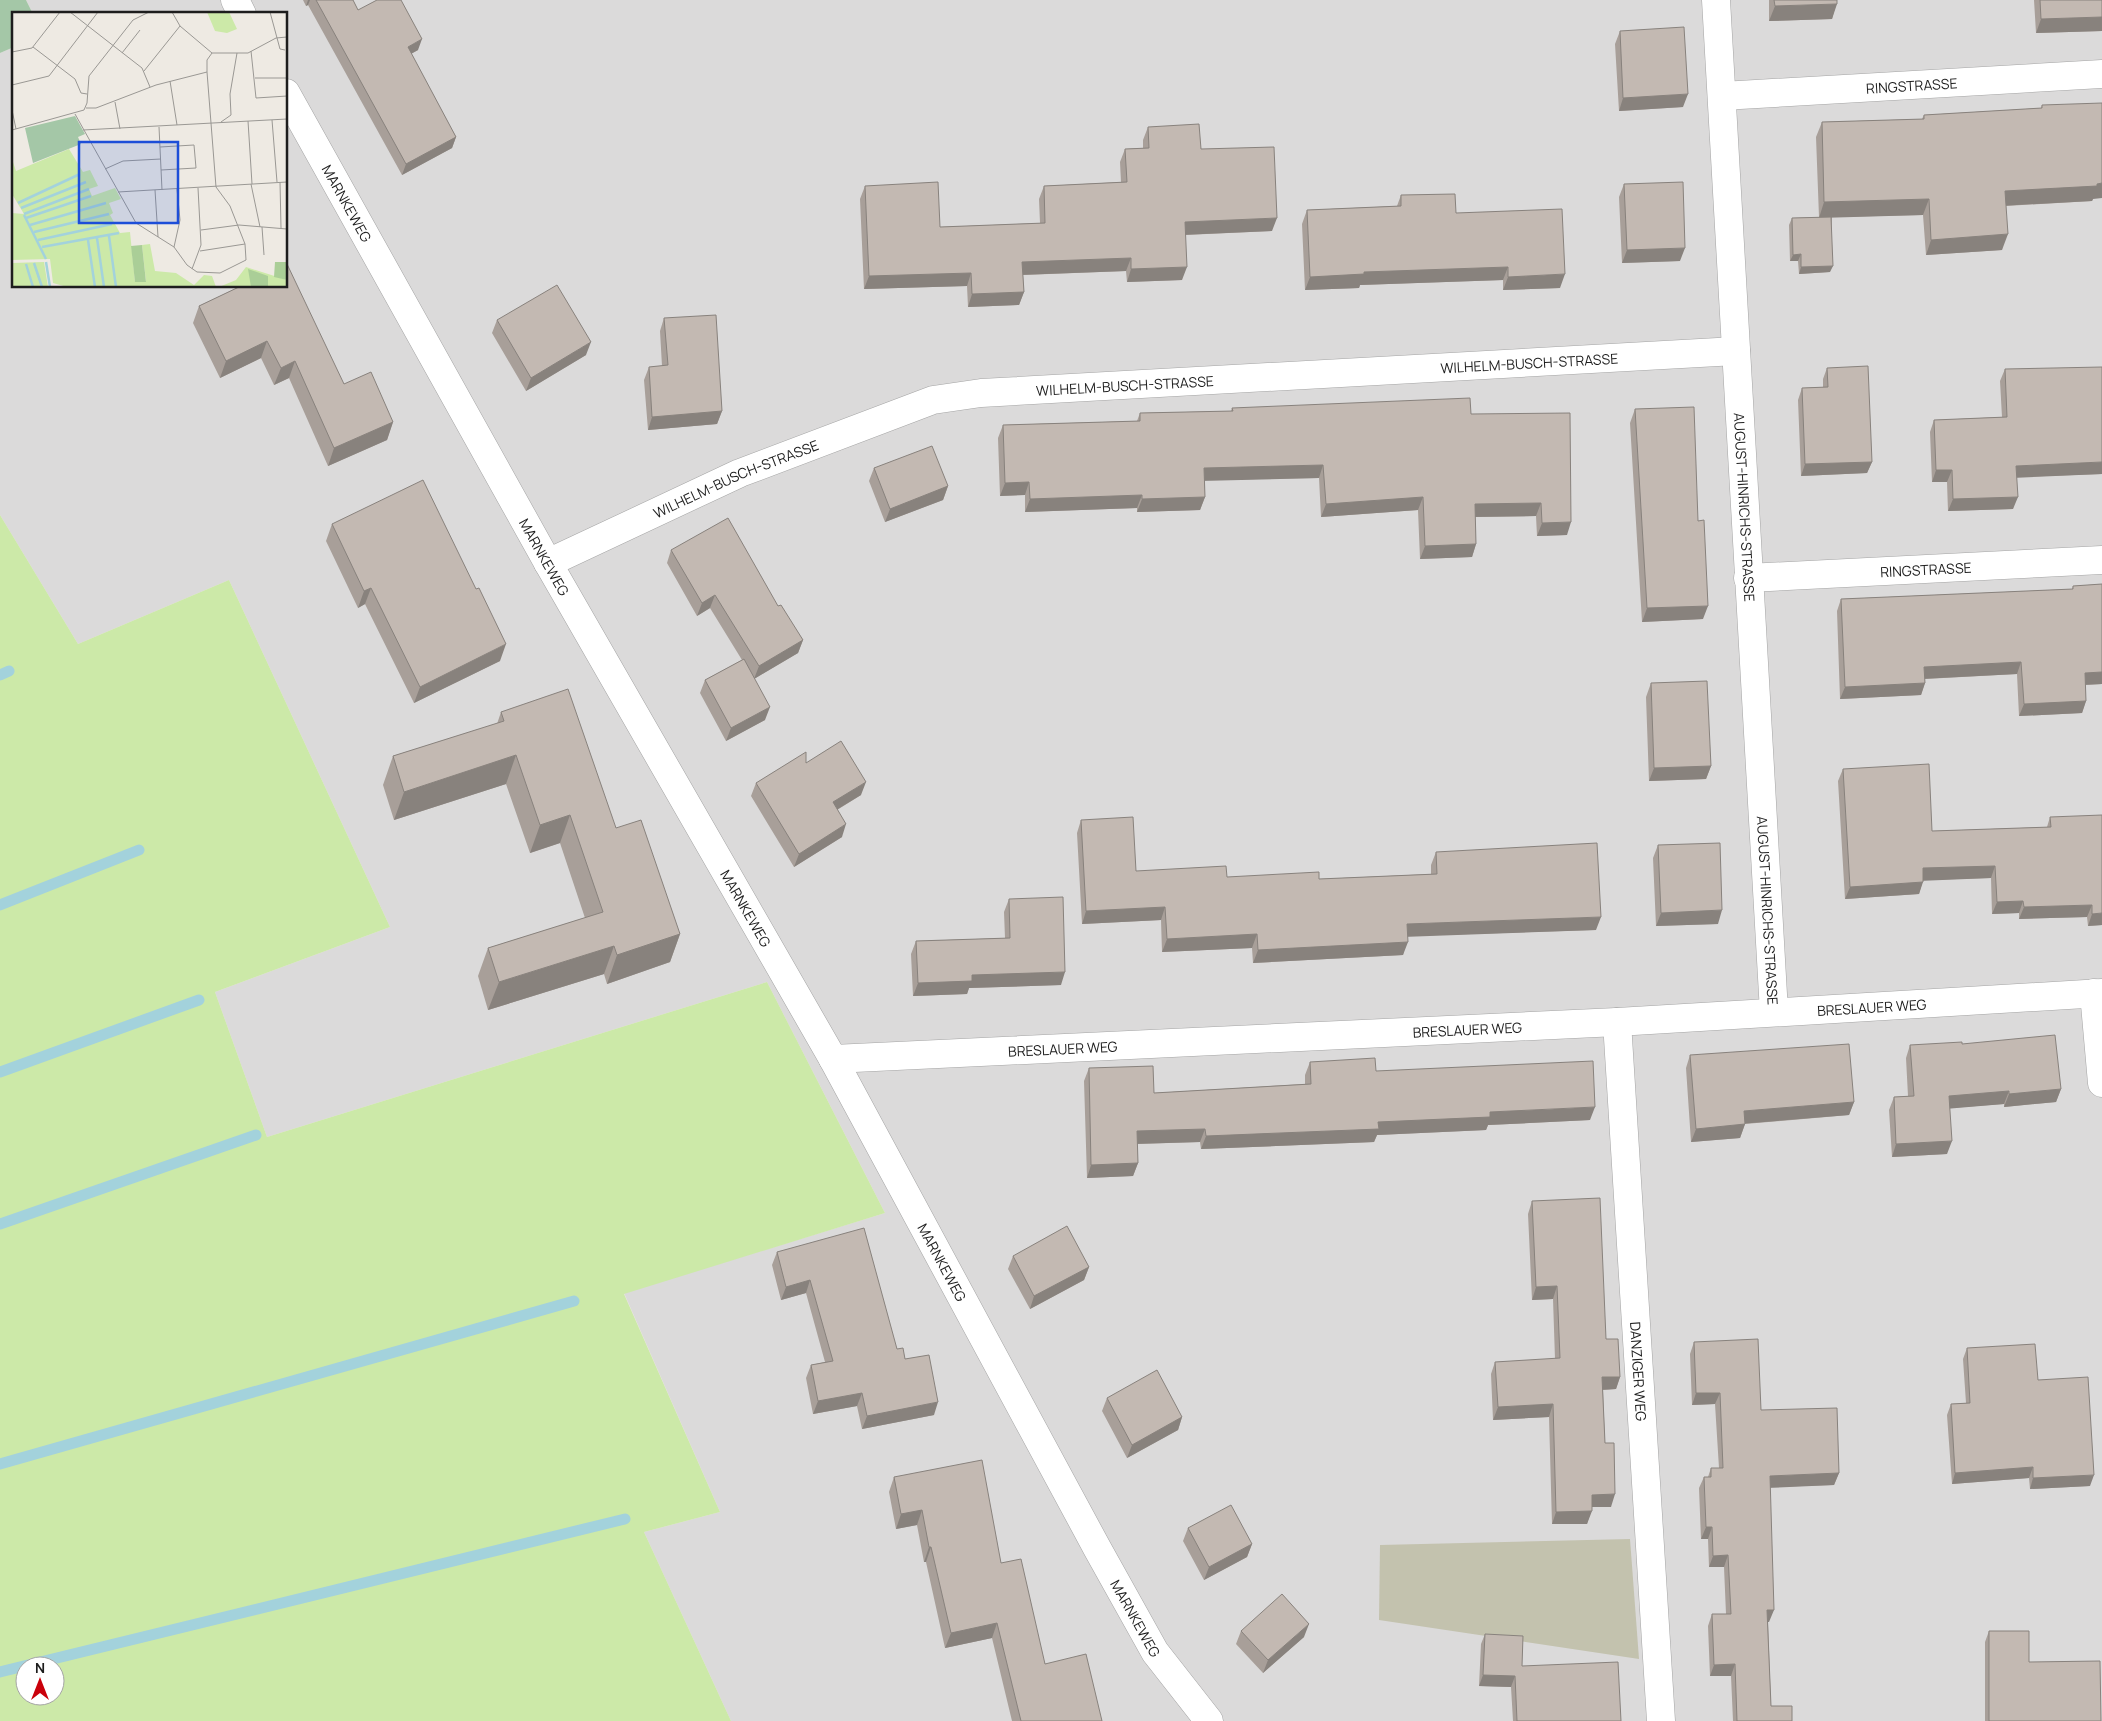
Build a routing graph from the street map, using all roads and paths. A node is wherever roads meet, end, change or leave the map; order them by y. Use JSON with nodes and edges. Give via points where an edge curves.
{"nodes":[{"id":1,"x":234,"y":0,"type":"edge"},
{"id":2,"x":1716,"y":0,"type":"edge"},
{"id":3,"x":241,"y":12,"type":"edge"},
{"id":4,"x":2102,"y":74,"type":"edge"},
{"id":5,"x":1722,"y":96,"type":"junction"},
{"id":6,"x":288,"y":97,"type":"edge"},
{"id":7,"x":1736,"y":351,"type":"junction"},
{"id":8,"x":2102,"y":560,"type":"edge"},
{"id":9,"x":548,"y":564,"type":"junction"},
{"id":10,"x":1748,"y":578,"type":"junction"},
{"id":11,"x":2098,"y":993,"type":"edge"},
{"id":12,"x":1774,"y":1012,"type":"junction"},
{"id":13,"x":1617,"y":1022,"type":"junction"},
{"id":14,"x":833,"y":1059,"type":"junction"},
{"id":15,"x":2102,"y":1083,"type":"edge"},
{"id":16,"x":1209,"y":1721,"type":"edge"},
{"id":17,"x":1661,"y":1721,"type":"edge"}],
"edges":[{"from":1,"to":3,"type":"street"},
{"from":2,"to":5,"type":"street","name":"AUGUST-HINRICHS-STRASSE"},
{"from":4,"to":5,"type":"street","name":"RINGSTRASSE"},
{"from":5,"to":7,"type":"street","name":"AUGUST-HINRICHS-STRASSE"},
{"from":6,"to":9,"type":"street","name":"MARNKEWEG"},
{"from":7,"to":9,"type":"street","name":"WILHELM-BUSCH-STRASSE","via":[[982,392],[933,400],[740,473]]},
{"from":7,"to":10,"type":"street","name":"AUGUST-HINRICHS-STRASSE"},
{"from":8,"to":10,"type":"street","name":"RINGSTRASSE"},
{"from":9,"to":14,"type":"street","name":"MARNKEWEG"},
{"from":10,"to":12,"type":"street","name":"AUGUST-HINRICHS-STRASSE"},
{"from":11,"to":12,"type":"street","name":"BRESLAUER WEG"},
{"from":11,"to":15,"type":"street"},
{"from":12,"to":13,"type":"street","name":"BRESLAUER WEG"},
{"from":13,"to":14,"type":"street","name":"BRESLAUER WEG"},
{"from":13,"to":17,"type":"street","name":"DANZIGER WEG"},
{"from":14,"to":16,"type":"street","name":"MARNKEWEG","via":[[1150,1644]]}]}
